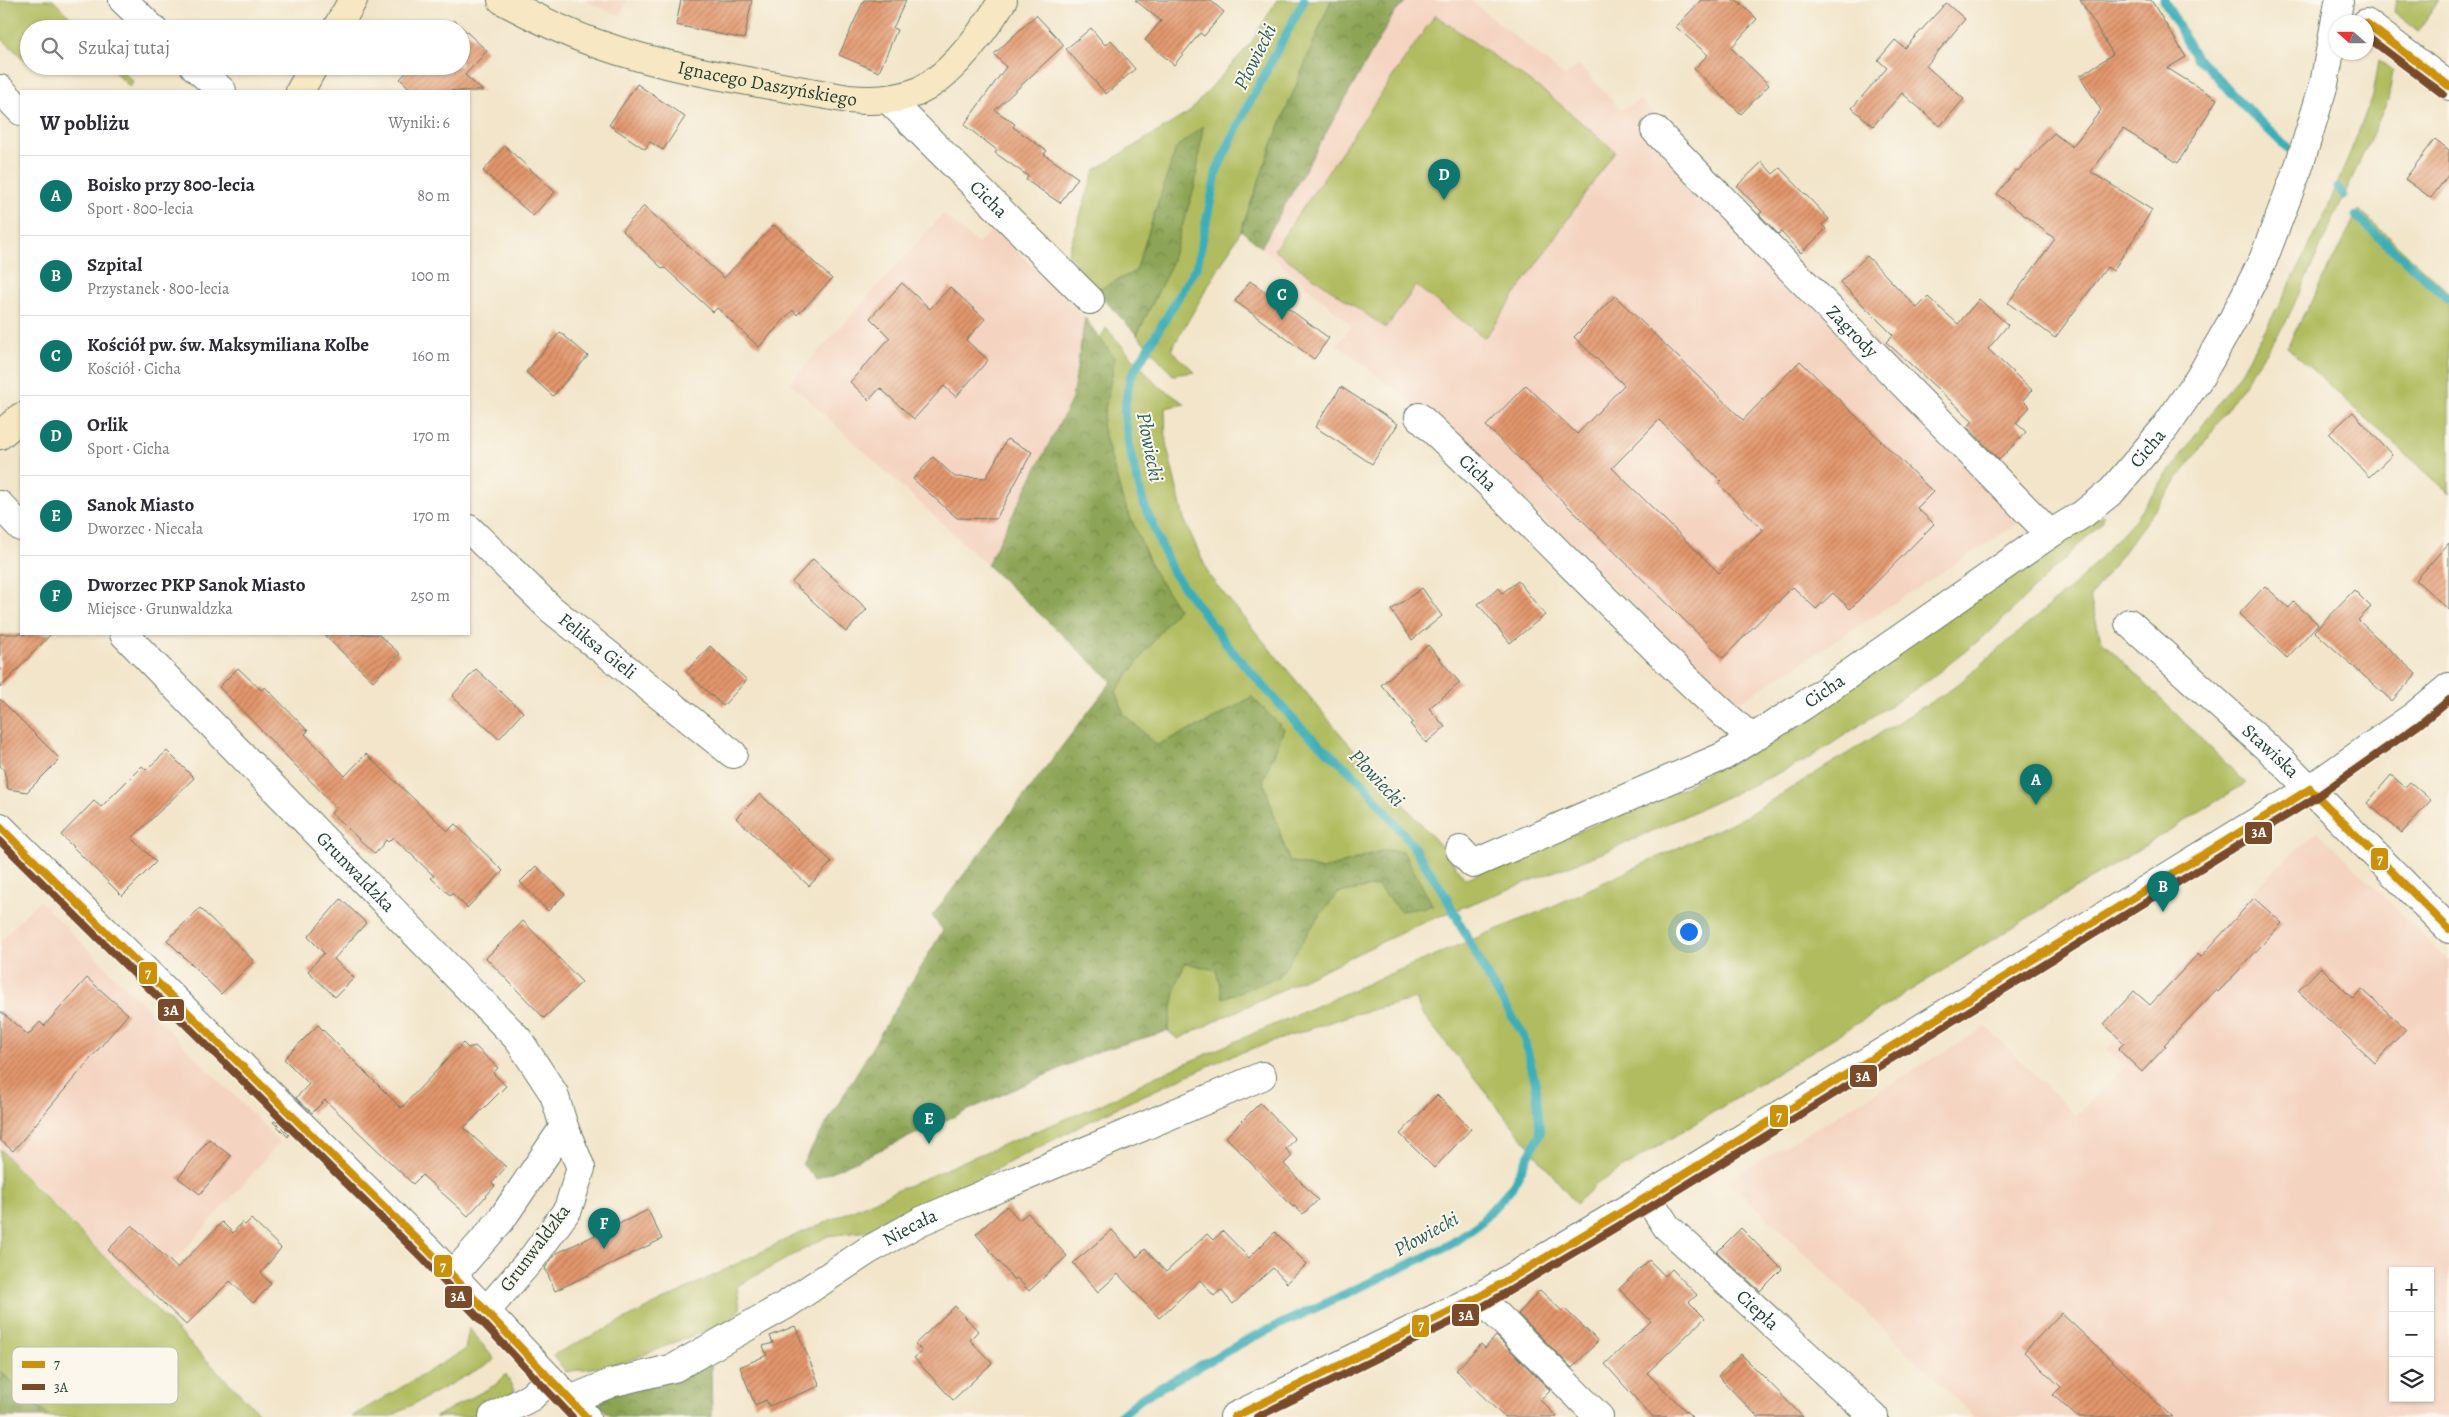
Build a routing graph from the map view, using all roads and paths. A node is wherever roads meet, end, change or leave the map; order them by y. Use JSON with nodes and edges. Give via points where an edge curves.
{"nodes":[{"id":1,"x":123,"y":0,"type":"edge"},
{"id":2,"x":353,"y":0,"type":"edge"},
{"id":3,"x":502,"y":0,"type":"edge"},
{"id":4,"x":1003,"y":0,"type":"edge"},
{"id":5,"x":2338,"y":1,"type":"edge"},
{"id":6,"x":2356,"y":15,"type":"edge"},
{"id":7,"x":144,"y":20,"type":"edge"},
{"id":8,"x":341,"y":20,"type":"edge"},
{"id":9,"x":2374,"y":29,"type":"edge"},
{"id":10,"x":204,"y":75,"type":"edge"},
{"id":11,"x":309,"y":75,"type":"edge"},
{"id":12,"x":2449,"y":86,"type":"edge"},
{"id":13,"x":0,"y":89,"type":"edge"},
{"id":14,"x":221,"y":90,"type":"edge"},
{"id":15,"x":301,"y":90,"type":"edge"},
{"id":16,"x":888,"y":100,"type":"junction"},
{"id":17,"x":20,"y":110,"type":"edge"},
{"id":18,"x":1655,"y":130,"type":"dead end"},
{"id":19,"x":1090,"y":300,"type":"dead end"},
{"id":20,"x":1419,"y":417,"type":"dead end"},
{"id":21,"x":20,"y":418,"type":"edge"},
{"id":22,"x":0,"y":435,"type":"edge"},
{"id":23,"x":0,"y":505,"type":"edge"},
{"id":24,"x":20,"y":526,"type":"edge"},
{"id":25,"x":470,"y":530,"type":"edge"},
{"id":26,"x":2050,"y":534,"type":"junction"},
{"id":27,"x":2129,"y":623,"type":"dead end"},
{"id":28,"x":125,"y":635,"type":"edge"},
{"id":29,"x":2449,"y":687,"type":"edge"},
{"id":30,"x":1751,"y":738,"type":"junction"},
{"id":31,"x":733,"y":754,"type":"dead end"},
{"id":32,"x":2310,"y":789,"type":"junction"},
{"id":33,"x":0,"y":827,"type":"edge"},
{"id":34,"x":1460,"y":850,"type":"dead end"},
{"id":35,"x":2449,"y":929,"type":"edge"},
{"id":36,"x":1262,"y":1076,"type":"dead end"},
{"id":37,"x":564,"y":1127,"type":"junction"},
{"id":38,"x":1648,"y":1197,"type":"junction"},
{"id":39,"x":453,"y":1275,"type":"junction"},
{"id":40,"x":1479,"y":1298,"type":"junction"},
{"id":41,"x":486,"y":1311,"type":"junction"},
{"id":42,"x":550,"y":1379,"type":"junction"},
{"id":43,"x":578,"y":1408,"type":"edge"},
{"id":44,"x":493,"y":1417,"type":"edge"},
{"id":45,"x":1234,"y":1417,"type":"edge"},
{"id":46,"x":1599,"y":1417,"type":"edge"},
{"id":47,"x":1874,"y":1417,"type":"edge"}],
"edges":[{"from":1,"to":7,"type":"street"},
{"from":2,"to":8,"type":"street"},
{"from":3,"to":16,"type":"street","name":"Ignacego Daszyńskiego","via":[[595,43],[652,61],[848,99]]},
{"from":4,"to":16,"type":"street","name":"Ignacego Daszyńskiego","via":[[958,62],[917,92]]},
{"from":5,"to":6,"type":"street"},
{"from":5,"to":26,"type":"street","name":"Cicha","via":[[2324,84],[2299,166],[2263,260],[2231,323],[2200,377],[2169,421],[2112,491]]},
{"from":9,"to":12,"type":"street"},
{"from":10,"to":14,"type":"street"},
{"from":11,"to":15,"type":"street"},
{"from":13,"to":17,"type":"street"},
{"from":16,"to":19,"type":"street","name":"Cicha"},
{"from":18,"to":26,"type":"street","name":"Zagrody"},
{"from":20,"to":30,"type":"street","name":"Cicha","via":[[1520,513],[1684,679]]},
{"from":21,"to":22,"type":"street"},
{"from":23,"to":24,"type":"street"},
{"from":25,"to":31,"type":"street","name":"Feliksa Gieli","via":[[551,609]]},
{"from":26,"to":30,"type":"street","name":"Cicha","via":[[1803,706]]},
{"from":27,"to":32,"type":"street","name":"Stawiska"},
{"from":28,"to":37,"type":"street","name":"Grunwaldzka","via":[[518,1040],[554,1094]]},
{"from":29,"to":32,"type":"street","via":[[2414,716]]},
{"from":30,"to":34,"type":"street","name":"Cicha","via":[[1724,756],[1473,864]]},
{"from":32,"to":35,"type":"street","name":"Stawiska"},
{"from":32,"to":38,"type":"street"},
{"from":33,"to":39,"type":"street"},
{"from":36,"to":43,"type":"street","name":"Niecała","via":[[921,1221],[867,1251],[784,1306],[674,1368],[611,1383]]},
{"from":37,"to":39,"type":"street","via":[[501,1220]]},
{"from":37,"to":41,"type":"street","name":"Grunwaldzka","via":[[581,1168],[568,1209],[534,1256]]},
{"from":38,"to":40,"type":"street"},
{"from":38,"to":47,"type":"street","name":"Ciepła","via":[[1667,1227]]},
{"from":39,"to":41,"type":"street"},
{"from":40,"to":45,"type":"street"},
{"from":40,"to":46,"type":"street"},
{"from":41,"to":42,"type":"street"},
{"from":42,"to":43,"type":"street"},
{"from":42,"to":44,"type":"street","via":[[531,1397]]}]}
